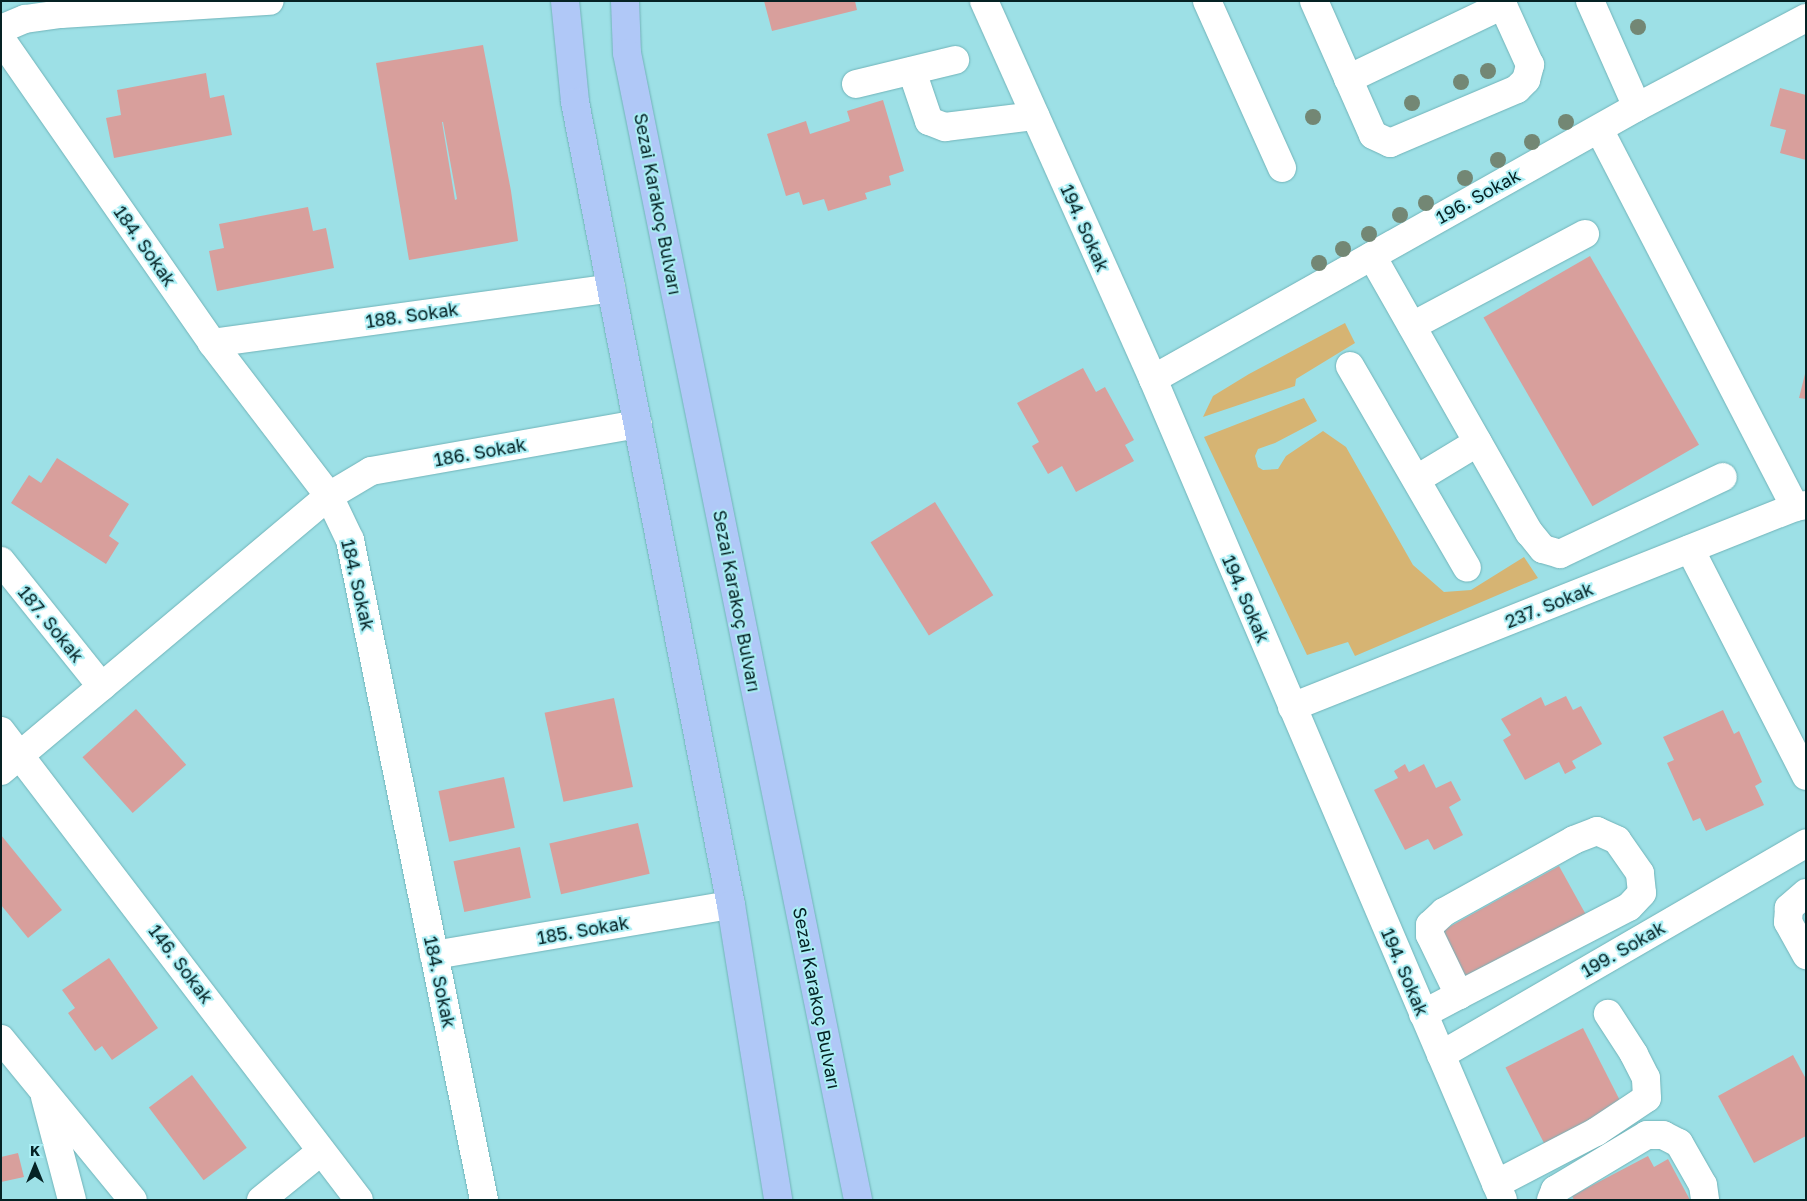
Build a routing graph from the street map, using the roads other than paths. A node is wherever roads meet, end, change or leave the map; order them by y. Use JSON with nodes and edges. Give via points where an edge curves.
{"nodes":[{"id":1,"x":270,"y":1,"type":"edge"},
{"id":2,"x":565,"y":1,"type":"edge"},
{"id":3,"x":625,"y":1,"type":"edge"},
{"id":4,"x":984,"y":1,"type":"edge"},
{"id":5,"x":1207,"y":1,"type":"edge"},
{"id":6,"x":1314,"y":1,"type":"edge"},
{"id":7,"x":1590,"y":1,"type":"edge"},
{"id":8,"x":1502,"y":3,"type":"edge"},
{"id":9,"x":1806,"y":18,"type":"edge"},
{"id":10,"x":1,"y":29,"type":"edge"},
{"id":11,"x":1,"y":39,"type":"edge"},
{"id":12,"x":955,"y":60,"type":"dead end"},
{"id":13,"x":912,"y":71,"type":"junction"},
{"id":14,"x":1348,"y":79,"type":"junction"},
{"id":15,"x":856,"y":84,"type":"dead end"},
{"id":16,"x":1637,"y":107,"type":"junction"},
{"id":17,"x":1035,"y":116,"type":"junction"},
{"id":18,"x":1599,"y":129,"type":"junction"},
{"id":19,"x":1282,"y":168,"type":"dead end"},
{"id":20,"x":1585,"y":234,"type":"dead end"},
{"id":21,"x":1372,"y":256,"type":"junction"},
{"id":22,"x":611,"y":288,"type":"junction"},
{"id":23,"x":1412,"y":326,"type":"junction"},
{"id":24,"x":212,"y":343,"type":"junction"},
{"id":25,"x":1350,"y":366,"type":"dead end"},
{"id":26,"x":1153,"y":379,"type":"junction"},
{"id":27,"x":638,"y":424,"type":"junction"},
{"id":28,"x":1478,"y":442,"type":"junction"},
{"id":29,"x":1723,"y":477,"type":"dead end"},
{"id":30,"x":1417,"y":479,"type":"junction"},
{"id":31,"x":329,"y":496,"type":"junction"},
{"id":32,"x":1800,"y":506,"type":"edge"},
{"id":33,"x":1690,"y":549,"type":"junction"},
{"id":34,"x":1,"y":562,"type":"edge"},
{"id":35,"x":1467,"y":568,"type":"dead end"},
{"id":36,"x":102,"y":687,"type":"junction"},
{"id":37,"x":1292,"y":707,"type":"junction"},
{"id":38,"x":1,"y":731,"type":"edge"},
{"id":39,"x":11,"y":763,"type":"edge"},
{"id":40,"x":1806,"y":776,"type":"edge"},
{"id":41,"x":1806,"y":843,"type":"edge"},
{"id":42,"x":1806,"y":893,"type":"edge"},
{"id":43,"x":731,"y":904,"type":"junction"},
{"id":44,"x":434,"y":955,"type":"junction"},
{"id":45,"x":1806,"y":955,"type":"edge"},
{"id":46,"x":1459,"y":995,"type":"junction"},
{"id":47,"x":1423,"y":1014,"type":"junction"},
{"id":48,"x":1608,"y":1014,"type":"dead end"},
{"id":49,"x":1,"y":1039,"type":"edge"},
{"id":50,"x":1441,"y":1055,"type":"junction"},
{"id":51,"x":42,"y":1088,"type":"junction"},
{"id":52,"x":320,"y":1152,"type":"junction"},
{"id":53,"x":1500,"y":1192,"type":"edge"},
{"id":54,"x":72,"y":1200,"type":"edge"},
{"id":55,"x":133,"y":1200,"type":"edge"},
{"id":56,"x":261,"y":1200,"type":"edge"},
{"id":57,"x":359,"y":1200,"type":"edge"},
{"id":58,"x":484,"y":1200,"type":"edge"},
{"id":59,"x":778,"y":1200,"type":"edge"},
{"id":60,"x":858,"y":1200,"type":"edge"},
{"id":61,"x":1551,"y":1200,"type":"edge"},
{"id":62,"x":1705,"y":1200,"type":"edge"}],
"edges":[{"from":1,"to":10,"type":"street","via":[[61,14],[25,19]]},
{"from":2,"to":22,"type":"main road","via":[[575,102]]},
{"from":3,"to":60,"type":"main road","name":"Sezai Karakoç Bulvarı","via":[[629,63]]},
{"from":4,"to":17,"type":"street","name":"194. Sokak"},
{"from":5,"to":19,"type":"street"},
{"from":6,"to":14,"type":"street"},
{"from":7,"to":16,"type":"street"},
{"from":8,"to":14,"type":"street"},
{"from":8,"to":14,"type":"street","via":[[1530,65],[1526,80],[1517,89],[1390,143],[1373,135]]},
{"from":9,"to":16,"type":"street","name":"196. Sokak"},
{"from":11,"to":24,"type":"street","name":"184. Sokak"},
{"from":12,"to":13,"type":"street"},
{"from":13,"to":15,"type":"street"},
{"from":13,"to":17,"type":"street","via":[[929,121],[945,128]]},
{"from":16,"to":18,"type":"street","name":"196. Sokak"},
{"from":17,"to":26,"type":"street","name":"194. Sokak"},
{"from":18,"to":21,"type":"street","name":"196. Sokak"},
{"from":18,"to":32,"type":"street"},
{"from":20,"to":23,"type":"street"},
{"from":21,"to":23,"type":"street"},
{"from":21,"to":26,"type":"street","name":"196. Sokak"},
{"from":22,"to":24,"type":"street","name":"188. Sokak"},
{"from":22,"to":27,"type":"main road"},
{"from":23,"to":28,"type":"street"},
{"from":24,"to":31,"type":"street","name":"184. Sokak"},
{"from":25,"to":30,"type":"street"},
{"from":26,"to":37,"type":"street","name":"194. Sokak"},
{"from":27,"to":31,"type":"street","name":"186. Sokak","via":[[371,472]]},
{"from":27,"to":43,"type":"main road"},
{"from":28,"to":29,"type":"street","via":[[1529,532],[1543,549],[1560,554]]},
{"from":28,"to":30,"type":"street"},
{"from":30,"to":35,"type":"street"},
{"from":31,"to":36,"type":"street","name":"186. Sokak"},
{"from":31,"to":44,"type":"street","name":"184. Sokak","via":[[350,540]]},
{"from":32,"to":33,"type":"street","name":"237. Sokak"},
{"from":33,"to":37,"type":"street","name":"237. Sokak"},
{"from":33,"to":40,"type":"street"},
{"from":34,"to":36,"type":"street","name":"187. Sokak"},
{"from":36,"to":39,"type":"street","name":"186. Sokak"},
{"from":37,"to":47,"type":"street","name":"194. Sokak"},
{"from":38,"to":39,"type":"street","name":"146. Sokak"},
{"from":39,"to":52,"type":"street","name":"146. Sokak","via":[[151,924]]},
{"from":41,"to":50,"type":"street","name":"199. Sokak"},
{"from":42,"to":45,"type":"street","via":[[1789,908],[1788,922]]},
{"from":43,"to":44,"type":"street","name":"185. Sokak"},
{"from":43,"to":59,"type":"main road"},
{"from":44,"to":58,"type":"street","name":"184. Sokak"},
{"from":46,"to":46,"type":"street","via":[[1629,907],[1642,893],[1640,873],[1617,840],[1597,831],[1574,840],[1444,912],[1430,925],[1430,935]]},
{"from":46,"to":47,"type":"street"},
{"from":47,"to":50,"type":"street","name":"194. Sokak"},
{"from":48,"to":53,"type":"street","via":[[1646,1078],[1647,1098]]},
{"from":49,"to":51,"type":"street"},
{"from":50,"to":53,"type":"street","name":"194. Sokak"},
{"from":51,"to":54,"type":"street"},
{"from":51,"to":55,"type":"street"},
{"from":52,"to":56,"type":"street"},
{"from":52,"to":57,"type":"street","name":"146. Sokak"},
{"from":61,"to":62,"type":"street","via":[[1555,1190],[1647,1135],[1663,1135],[1679,1143],[1703,1185]]}]}
